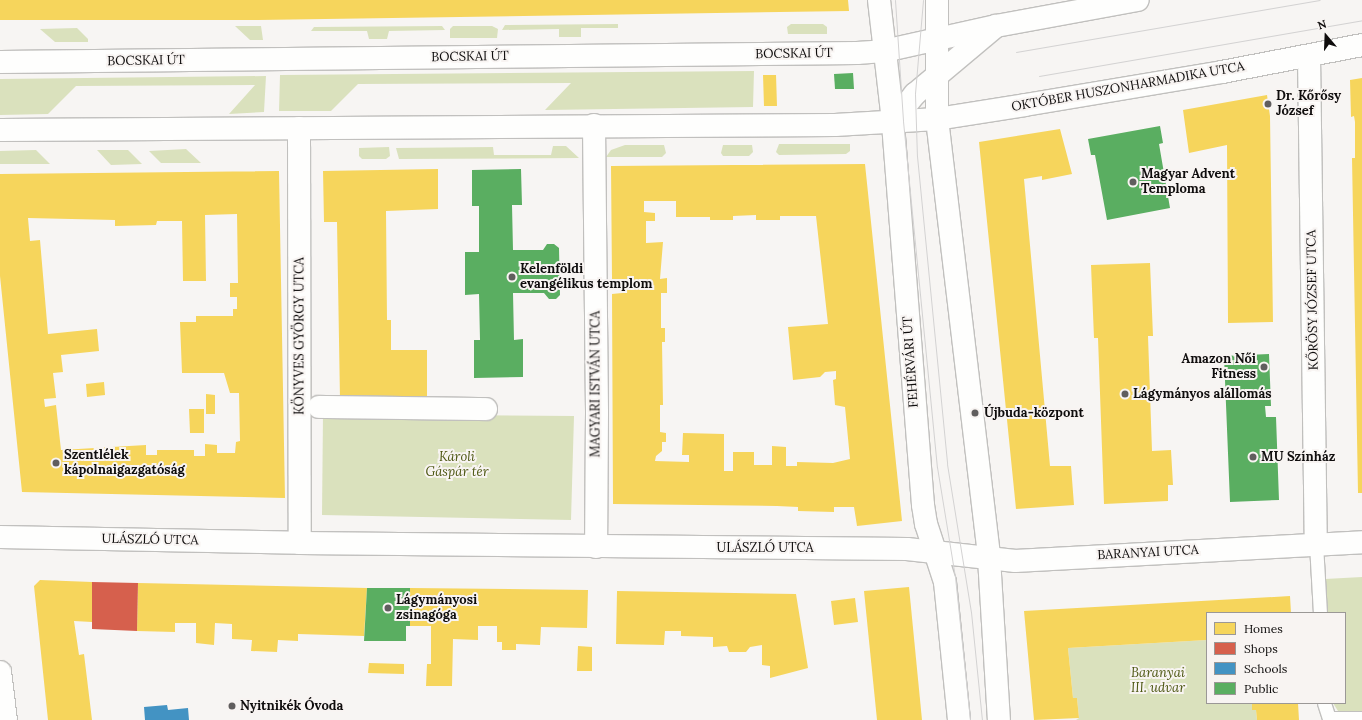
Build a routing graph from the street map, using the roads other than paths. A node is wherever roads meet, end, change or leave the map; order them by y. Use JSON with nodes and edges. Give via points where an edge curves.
{"nodes":[{"id":1,"x":879,"y":0,"type":"edge"},
{"id":2,"x":930,"y":0,"type":"edge"},
{"id":3,"x":937,"y":0,"type":"edge"},
{"id":4,"x":1138,"y":0,"type":"edge"},
{"id":5,"x":996,"y":26,"type":"junction"},
{"id":6,"x":938,"y":38,"type":"junction"},
{"id":7,"x":1362,"y":45,"type":"edge"},
{"id":8,"x":884,"y":51,"type":"junction"},
{"id":9,"x":1309,"y":56,"type":"junction"},
{"id":10,"x":0,"y":62,"type":"edge"},
{"id":11,"x":939,"y":74,"type":"junction"},
{"id":12,"x":938,"y":119,"type":"junction"},
{"id":13,"x":893,"y":121,"type":"junction"},
{"id":14,"x":594,"y":125,"type":"junction"},
{"id":15,"x":299,"y":128,"type":"junction"},
{"id":16,"x":0,"y":130,"type":"edge"},
{"id":17,"x":319,"y":407,"type":"dead end"},
{"id":18,"x":486,"y":409,"type":"dead end"},
{"id":19,"x":0,"y":537,"type":"edge"},
{"id":20,"x":1362,"y":542,"type":"edge"},
{"id":21,"x":300,"y":543,"type":"junction"},
{"id":22,"x":1316,"y":544,"type":"junction"},
{"id":23,"x":596,"y":547,"type":"junction"},
{"id":24,"x":935,"y":552,"type":"junction"},
{"id":25,"x":989,"y":558,"type":"junction"},
{"id":26,"x":1320,"y":612,"type":"edge"},
{"id":27,"x":0,"y":672,"type":"edge"},
{"id":28,"x":1324,"y":704,"type":"edge"},
{"id":29,"x":1362,"y":718,"type":"edge"},
{"id":30,"x":6,"y":720,"type":"edge"},
{"id":31,"x":959,"y":720,"type":"edge"},
{"id":32,"x":999,"y":720,"type":"edge"}],
"edges":[{"from":1,"to":8,"type":"street","name":"FEHÉRVÁRI ÚT"},
{"from":2,"to":6,"type":"lane"},
{"from":3,"to":6,"type":"street"},
{"from":4,"to":5,"type":"street"},
{"from":5,"to":6,"type":"street"},
{"from":5,"to":11,"type":"street"},
{"from":6,"to":8,"type":"street","name":"BOCSKAI ÚT"},
{"from":6,"to":11,"type":"street"},
{"from":7,"to":9,"type":"street","name":"OKTÓBER HUSZONHARMADIKA UTCA"},
{"from":8,"to":10,"type":"street","name":"BOCSKAI ÚT"},
{"from":8,"to":13,"type":"street","name":"FEHÉRVÁRI ÚT"},
{"from":9,"to":12,"type":"street","name":"OKTÓBER HUSZONHARMADIKA UTCA"},
{"from":9,"to":22,"type":"street","name":"KŐRÖSY JÓZSEF UTCA"},
{"from":11,"to":12,"type":"street"},
{"from":11,"to":13,"type":"street","via":[[914,94]]},
{"from":12,"to":13,"type":"street","name":"OKTÓBER HUSZONHARMADIKA UTCA"},
{"from":12,"to":25,"type":"street"},
{"from":13,"to":14,"type":"street","via":[[835,125]]},
{"from":13,"to":24,"type":"street","name":"FEHÉRVÁRI ÚT","via":[[923,505]]},
{"from":14,"to":15,"type":"street"},
{"from":14,"to":23,"type":"street","name":"MAGYARI ISTVÁN UTCA"},
{"from":15,"to":16,"type":"street"},
{"from":15,"to":21,"type":"street","name":"KÖNYVES GYÖRGY UTCA"},
{"from":17,"to":18,"type":"street"},
{"from":19,"to":21,"type":"street","name":"ULÁSZLÓ UTCA"},
{"from":20,"to":22,"type":"street","name":"BARANYAI UTCA"},
{"from":21,"to":23,"type":"street"},
{"from":22,"to":25,"type":"street","name":"BARANYAI UTCA","via":[[1028,560]]},
{"from":22,"to":26,"type":"lane"},
{"from":23,"to":24,"type":"street","name":"ULÁSZLÓ UTCA","via":[[907,549]]},
{"from":24,"to":25,"type":"street","name":"BARANYAI UTCA"},
{"from":24,"to":31,"type":"street","name":"FEHÉRVÁRI ÚT","via":[[945,582]]},
{"from":25,"to":32,"type":"street"},
{"from":27,"to":30,"type":"street"},
{"from":28,"to":29,"type":"lane","via":[[1329,718]]}]}
